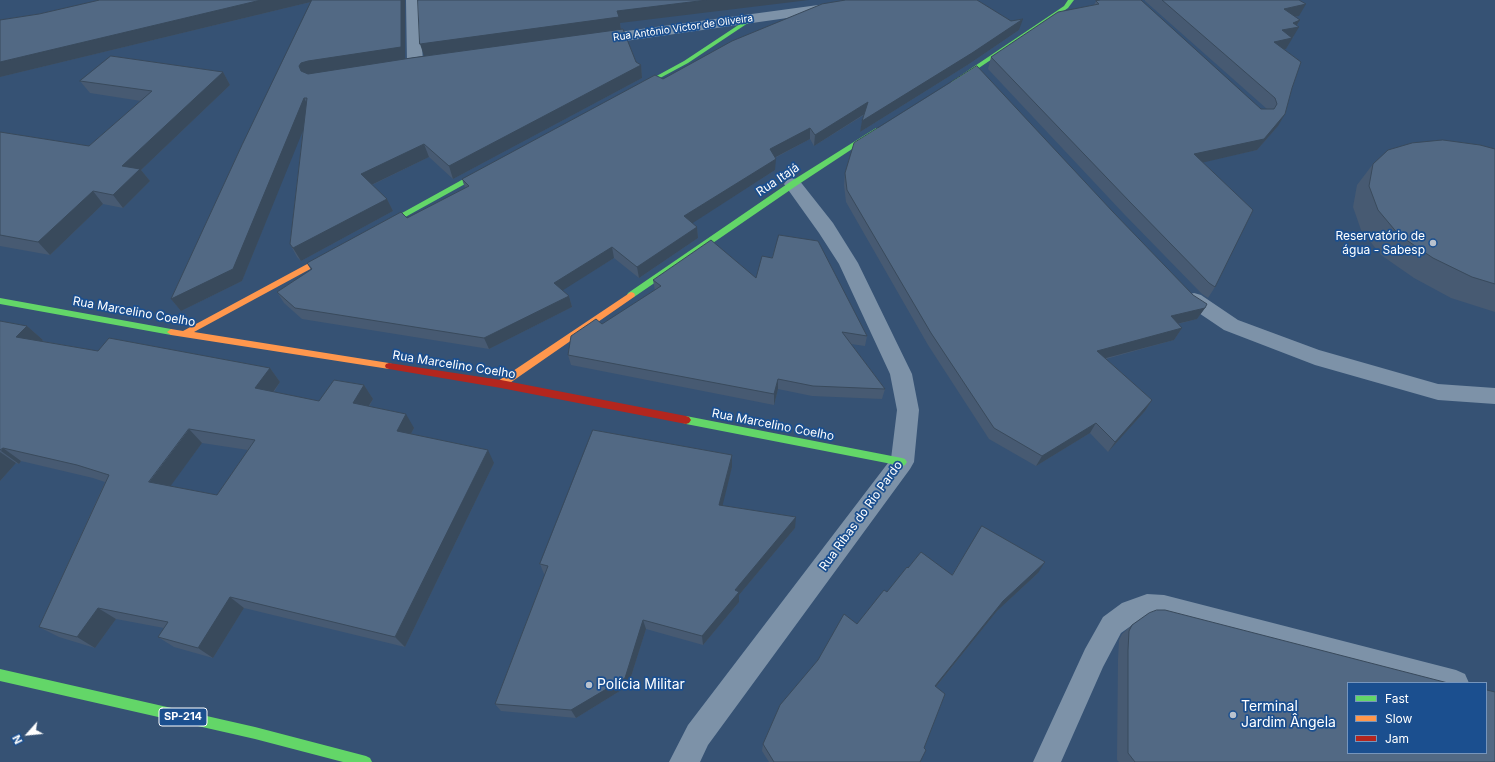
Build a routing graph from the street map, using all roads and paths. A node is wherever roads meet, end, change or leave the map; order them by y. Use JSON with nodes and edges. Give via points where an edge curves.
{"nodes":[{"id":1,"x":413,"y":0,"type":"edge"},
{"id":2,"x":886,"y":0,"type":"edge"},
{"id":3,"x":1070,"y":0,"type":"edge"},
{"id":4,"x":749,"y":20,"type":"junction"},
{"id":5,"x":586,"y":42,"type":"edge"},
{"id":6,"x":430,"y":62,"type":"edge"},
{"id":7,"x":415,"y":64,"type":"junction"},
{"id":8,"x":399,"y":67,"type":"edge"},
{"id":9,"x":943,"y":89,"type":"edge"},
{"id":10,"x":624,"y":96,"type":"edge"},
{"id":11,"x":885,"y":126,"type":"edge"},
{"id":12,"x":498,"y":164,"type":"edge"},
{"id":13,"x":793,"y":184,"type":"junction"},
{"id":14,"x":366,"y":236,"type":"edge"},
{"id":15,"x":345,"y":247,"type":"edge"},
{"id":16,"x":1188,"y":294,"type":"edge"},
{"id":17,"x":0,"y":301,"type":"edge"},
{"id":18,"x":184,"y":334,"type":"junction"},
{"id":19,"x":501,"y":384,"type":"junction"},
{"id":20,"x":1495,"y":396,"type":"edge"},
{"id":21,"x":902,"y":462,"type":"junction"},
{"id":22,"x":0,"y":675,"type":"edge"},
{"id":23,"x":1452,"y":682,"type":"edge"},
{"id":24,"x":366,"y":762,"type":"edge"},
{"id":25,"x":684,"y":762,"type":"edge"},
{"id":26,"x":1046,"y":762,"type":"edge"}],
"edges":[{"from":1,"to":7,"type":"street"},
{"from":2,"to":4,"type":"street","name":"Rua Antônio Victor de Oliveira"},
{"from":3,"to":9,"type":"street","via":[[1066,6],[981,74]]},
{"from":4,"to":5,"type":"street","name":"Rua Antônio Victor de Oliveira"},
{"from":4,"to":10,"type":"street","via":[[686,62]]},
{"from":6,"to":7,"type":"street"},
{"from":7,"to":8,"type":"street"},
{"from":11,"to":13,"type":"street","name":"Rua Itajá"},
{"from":12,"to":14,"type":"street"},
{"from":13,"to":19,"type":"street","name":"Rua Itajá"},
{"from":13,"to":21,"type":"street","name":"Rua Ribas do Rio Pardo","via":[[848,263],[901,374],[908,410]]},
{"from":15,"to":18,"type":"street"},
{"from":16,"to":20,"type":"lane","via":[[1231,325],[1315,357],[1438,392]]},
{"from":17,"to":18,"type":"street","name":"Rua Marcelino Coelho"},
{"from":18,"to":19,"type":"street","name":"Rua Marcelino Coelho"},
{"from":19,"to":21,"type":"street","name":"Rua Marcelino Coelho"},
{"from":21,"to":25,"type":"street","name":"Rua Ribas do Rio Pardo","via":[[698,735]]},
{"from":22,"to":24,"type":"street","number":"SP-214","via":[[255,733]]},
{"from":23,"to":26,"type":"lane","via":[[1164,607],[1147,606],[1131,611],[1112,625]]}]}
